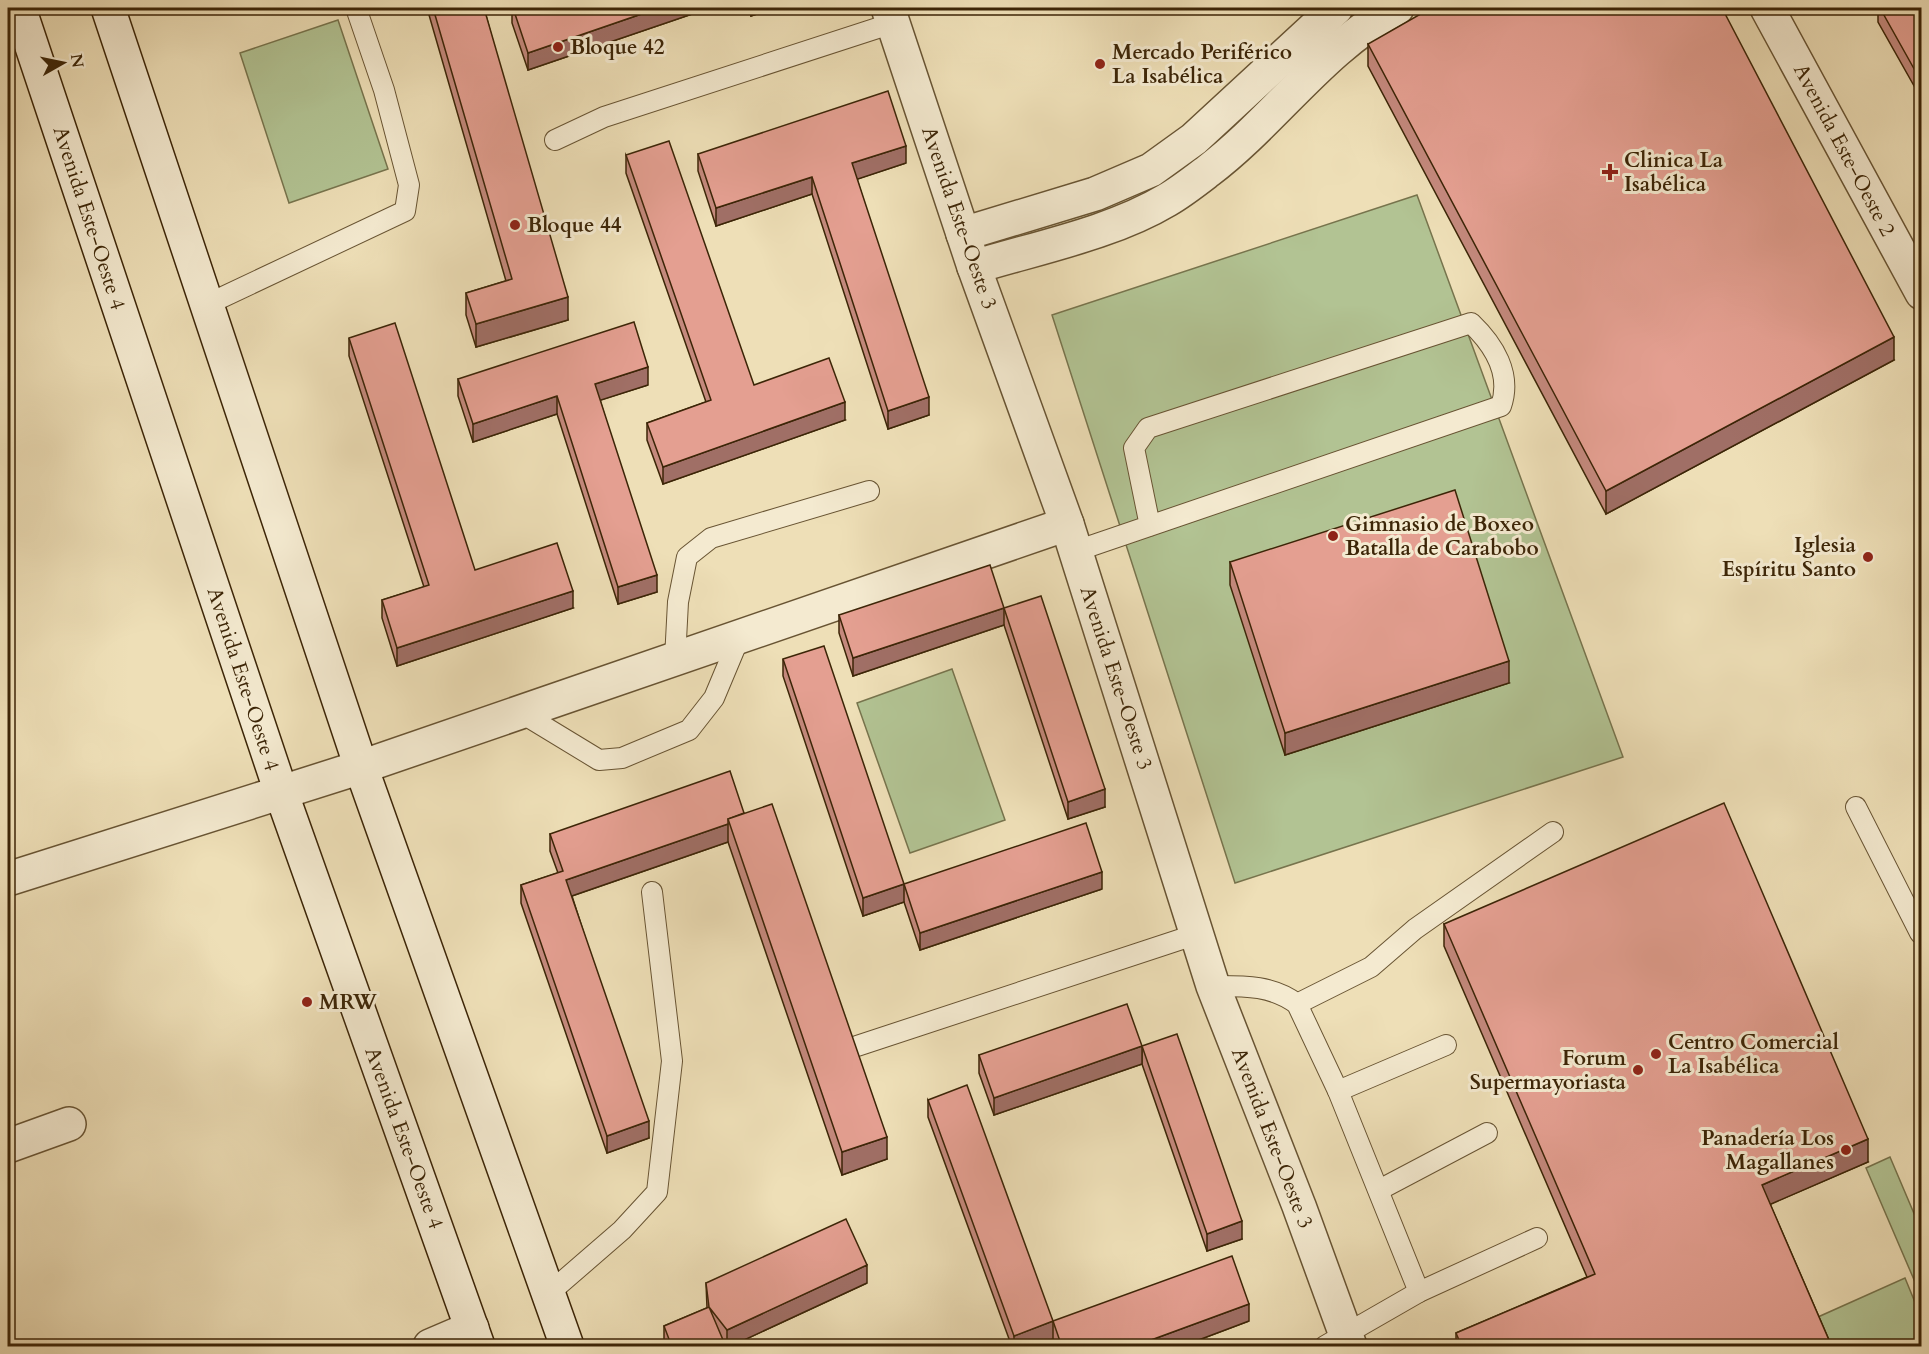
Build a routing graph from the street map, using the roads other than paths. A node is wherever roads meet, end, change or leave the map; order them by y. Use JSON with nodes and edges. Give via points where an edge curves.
{"nodes":[{"id":1,"x":19,"y":8,"type":"edge"},
{"id":2,"x":108,"y":8,"type":"edge"},
{"id":3,"x":356,"y":8,"type":"edge"},
{"id":4,"x":1336,"y":8,"type":"edge"},
{"id":5,"x":1397,"y":8,"type":"edge"},
{"id":6,"x":1767,"y":8,"type":"edge"},
{"id":7,"x":890,"y":15,"type":"edge"},
{"id":8,"x":555,"y":140,"type":"dead end"},
{"id":9,"x":963,"y":234,"type":"junction"},
{"id":10,"x":974,"y":267,"type":"junction"},
{"id":11,"x":1922,"y":293,"type":"edge"},
{"id":12,"x":207,"y":304,"type":"junction"},
{"id":13,"x":869,"y":491,"type":"dead end"},
{"id":14,"x":1150,"y":526,"type":"junction"},
{"id":15,"x":1072,"y":537,"type":"junction"},
{"id":16,"x":740,"y":636,"type":"junction"},
{"id":17,"x":675,"y":658,"type":"junction"},
{"id":18,"x":519,"y":712,"type":"junction"},
{"id":19,"x":361,"y":767,"type":"junction"},
{"id":20,"x":281,"y":792,"type":"junction"},
{"id":21,"x":1856,"y":807,"type":"dead end"},
{"id":22,"x":1552,"y":832,"type":"dead end"},
{"id":23,"x":8,"y":879,"type":"edge"},
{"id":24,"x":652,"y":892,"type":"dead end"},
{"id":25,"x":1921,"y":933,"type":"edge"},
{"id":26,"x":1197,"y":934,"type":"junction"},
{"id":27,"x":1213,"y":986,"type":"junction"},
{"id":28,"x":1297,"y":1004,"type":"junction"},
{"id":29,"x":1446,"y":1045,"type":"dead end"},
{"id":30,"x":857,"y":1046,"type":"edge"},
{"id":31,"x":1338,"y":1091,"type":"junction"},
{"id":32,"x":69,"y":1124,"type":"dead end"},
{"id":33,"x":1487,"y":1133,"type":"dead end"},
{"id":34,"x":8,"y":1146,"type":"edge"},
{"id":35,"x":1379,"y":1190,"type":"junction"},
{"id":36,"x":1537,"y":1238,"type":"dead end"},
{"id":37,"x":1419,"y":1292,"type":"junction"},
{"id":38,"x":547,"y":1294,"type":"junction"},
{"id":39,"x":475,"y":1337,"type":"edge"},
{"id":40,"x":1340,"y":1343,"type":"edge"},
{"id":41,"x":430,"y":1347,"type":"edge"},
{"id":42,"x":567,"y":1347,"type":"edge"}],
"edges":[{"from":1,"to":20,"type":"street","name":"Avenida Este-Oeste 4"},
{"from":2,"to":12,"type":"street"},
{"from":3,"to":12,"type":"lane","via":[[384,90],[409,185],[405,211]]},
{"from":4,"to":9,"type":"street","via":[[1194,139],[1150,170],[1095,194]]},
{"from":5,"to":10,"type":"street","via":[[1380,16],[1329,58],[1210,169],[1167,200],[1112,224]]},
{"from":6,"to":11,"type":"street","name":"Avenida Este-Oeste 2"},
{"from":7,"to":8,"type":"lane","via":[[604,117]]},
{"from":7,"to":9,"type":"street","name":"Avenida Este-Oeste 3"},
{"from":9,"to":10,"type":"street","name":"Avenida Este-Oeste 3"},
{"from":10,"to":15,"type":"street","name":"Avenida Este-Oeste 3"},
{"from":12,"to":19,"type":"street"},
{"from":13,"to":17,"type":"lane","via":[[711,538],[687,557],[678,602]]},
{"from":14,"to":14,"type":"lane","via":[[1501,406],[1506,392],[1503,371],[1489,340],[1471,323],[1148,428],[1134,448]]},
{"from":14,"to":15,"type":"lane"},
{"from":15,"to":16,"type":"street"},
{"from":15,"to":26,"type":"street","name":"Avenida Este-Oeste 3"},
{"from":16,"to":17,"type":"street"},
{"from":16,"to":18,"type":"lane","via":[[714,698],[689,730],[622,758],[599,760]]},
{"from":17,"to":18,"type":"street"},
{"from":18,"to":19,"type":"street"},
{"from":19,"to":20,"type":"street"},
{"from":19,"to":38,"type":"street"},
{"from":20,"to":23,"type":"street"},
{"from":20,"to":39,"type":"street","name":"Avenida Este-Oeste 4"},
{"from":21,"to":25,"type":"lane"},
{"from":22,"to":28,"type":"lane","via":[[1415,929],[1371,967]]},
{"from":24,"to":38,"type":"lane","via":[[672,1061],[657,1192],[622,1230]]},
{"from":26,"to":27,"type":"street","name":"Avenida Este-Oeste 3"},
{"from":26,"to":30,"type":"lane"},
{"from":27,"to":28,"type":"lane","via":[[1251,986],[1284,994]]},
{"from":27,"to":40,"type":"street","name":"Avenida Este-Oeste 3","via":[[1299,1206]]},
{"from":28,"to":31,"type":"lane"},
{"from":29,"to":31,"type":"lane"},
{"from":31,"to":35,"type":"lane"},
{"from":32,"to":34,"type":"street"},
{"from":33,"to":35,"type":"lane"},
{"from":35,"to":37,"type":"lane"},
{"from":36,"to":37,"type":"lane"},
{"from":37,"to":40,"type":"lane"},
{"from":38,"to":42,"type":"street"},
{"from":39,"to":41,"type":"street"}]}
